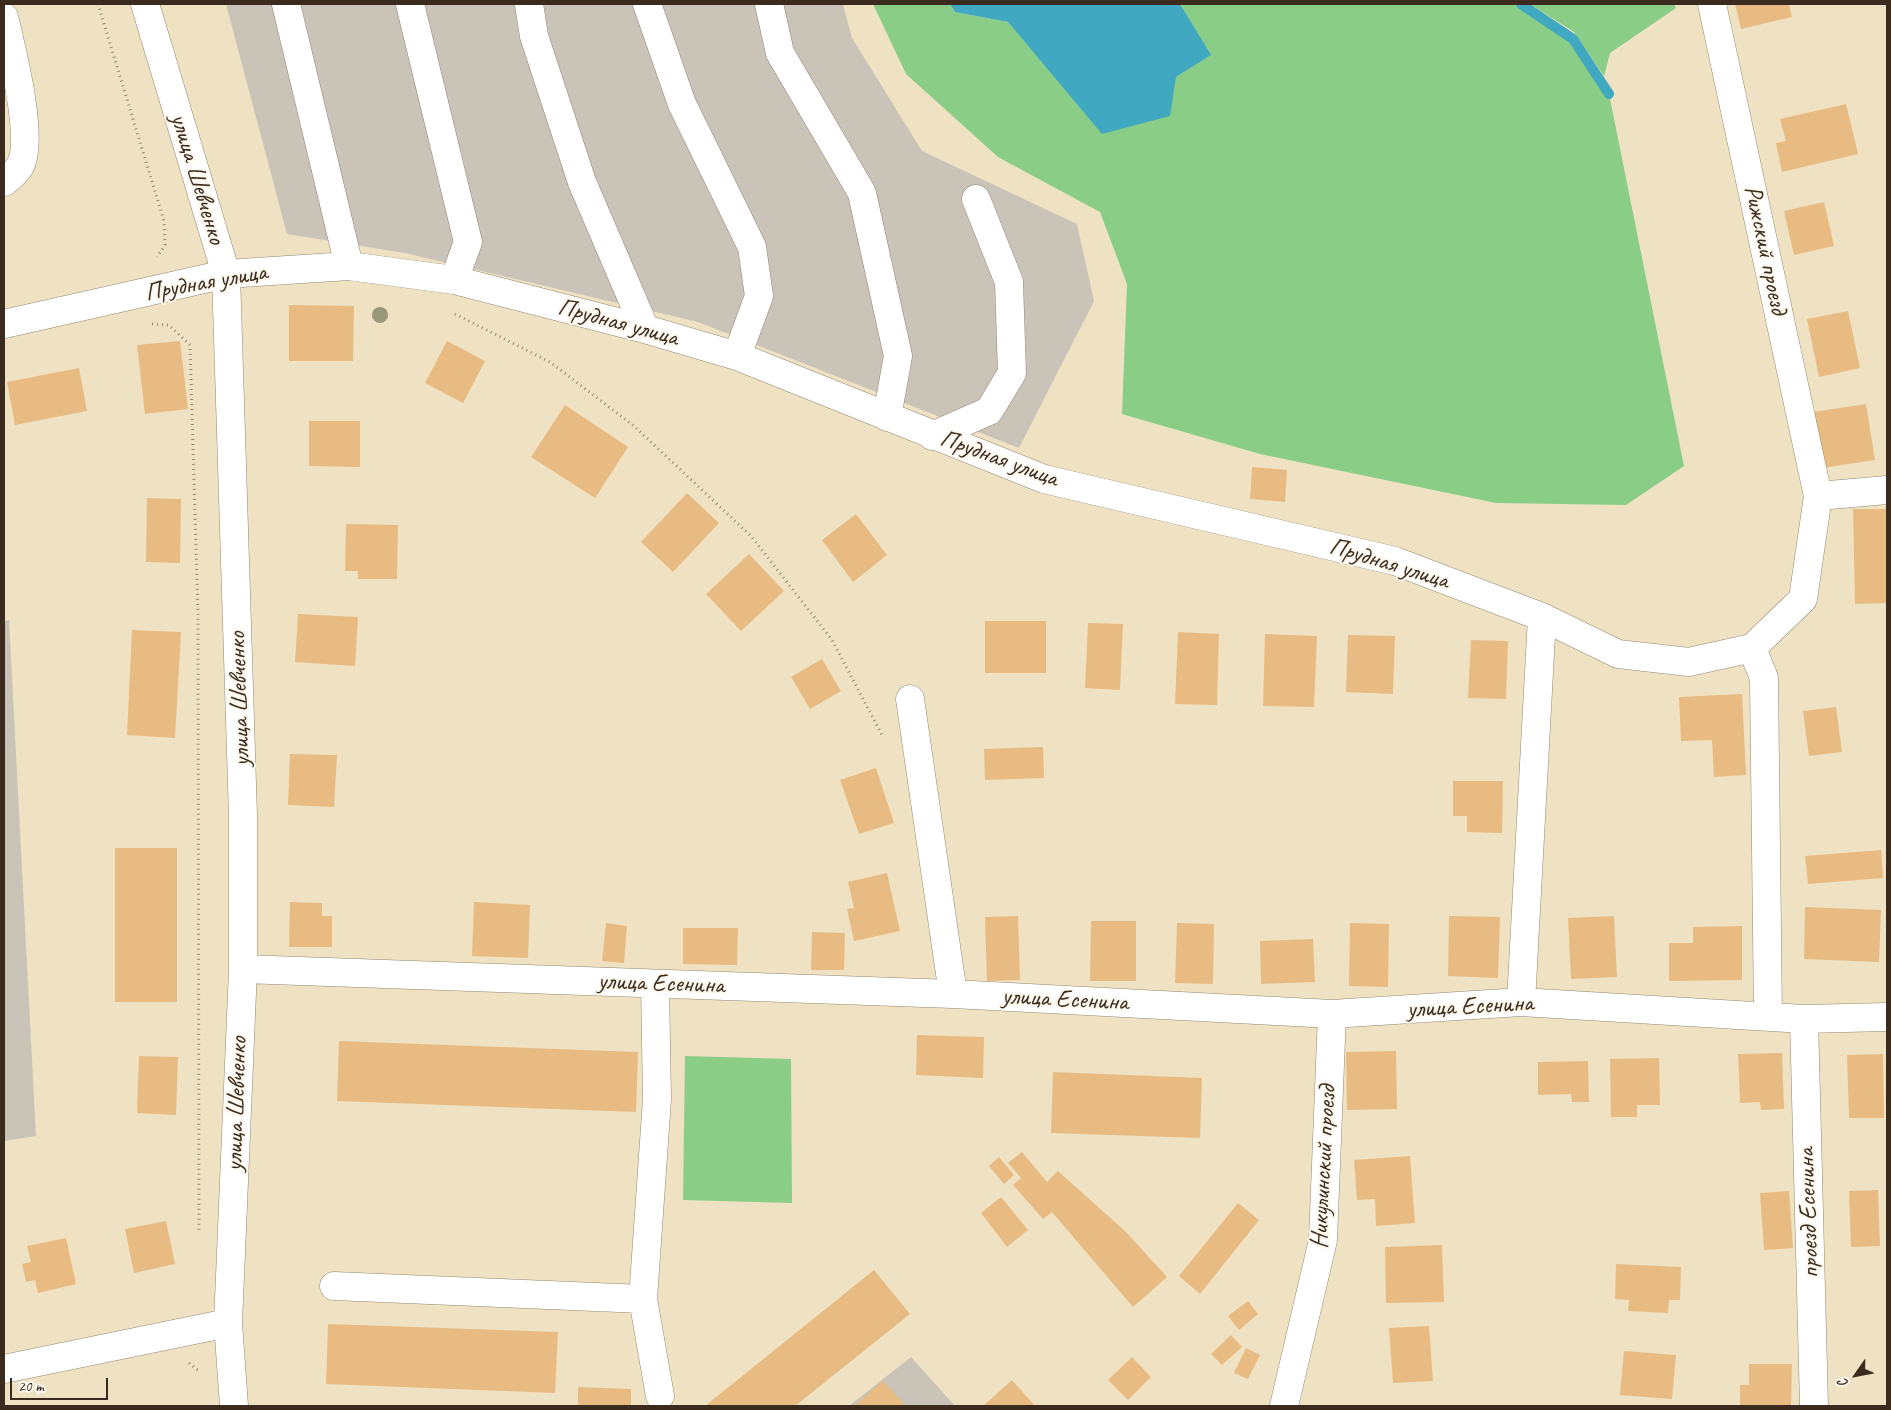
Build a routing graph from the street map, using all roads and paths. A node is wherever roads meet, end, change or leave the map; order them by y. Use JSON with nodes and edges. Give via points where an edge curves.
{"nodes":[{"id":1,"x":98,"y":4,"type":"edge"},
{"id":2,"x":145,"y":4,"type":"edge"},
{"id":3,"x":286,"y":4,"type":"edge"},
{"id":4,"x":410,"y":4,"type":"edge"},
{"id":5,"x":529,"y":4,"type":"edge"},
{"id":6,"x":647,"y":4,"type":"edge"},
{"id":7,"x":769,"y":4,"type":"edge"},
{"id":8,"x":1712,"y":4,"type":"edge"},
{"id":9,"x":4,"y":17,"type":"edge"},
{"id":10,"x":4,"y":182,"type":"edge"},
{"id":11,"x":976,"y":199,"type":"dead end"},
{"id":12,"x":156,"y":259,"type":"dead end"},
{"id":13,"x":350,"y":266,"type":"junction"},
{"id":14,"x":226,"y":274,"type":"junction"},
{"id":15,"x":454,"y":280,"type":"junction"},
{"id":16,"x":130,"y":296,"type":"junction"},
{"id":17,"x":448,"y":310,"type":"dead end"},
{"id":18,"x":4,"y":324,"type":"edge"},
{"id":19,"x":645,"y":329,"type":"junction"},
{"id":20,"x":736,"y":356,"type":"junction"},
{"id":21,"x":887,"y":417,"type":"junction"},
{"id":22,"x":932,"y":436,"type":"junction"},
{"id":23,"x":1887,"y":490,"type":"edge"},
{"id":24,"x":1818,"y":496,"type":"junction"},
{"id":25,"x":1542,"y":617,"type":"junction"},
{"id":26,"x":1752,"y":648,"type":"junction"},
{"id":27,"x":910,"y":699,"type":"dead end"},
{"id":28,"x":884,"y":740,"type":"dead end"},
{"id":29,"x":243,"y":969,"type":"junction"},
{"id":30,"x":655,"y":984,"type":"junction"},
{"id":31,"x":953,"y":994,"type":"junction"},
{"id":32,"x":1521,"y":1002,"type":"junction"},
{"id":33,"x":1332,"y":1014,"type":"junction"},
{"id":34,"x":1768,"y":1017,"type":"junction"},
{"id":35,"x":1887,"y":1017,"type":"edge"},
{"id":36,"x":1804,"y":1019,"type":"junction"},
{"id":37,"x":199,"y":1238,"type":"dead end"},
{"id":38,"x":334,"y":1286,"type":"dead end"},
{"id":39,"x":643,"y":1299,"type":"junction"},
{"id":40,"x":228,"y":1323,"type":"junction"},
{"id":41,"x":188,"y":1355,"type":"dead end"},
{"id":42,"x":4,"y":1369,"type":"edge"},
{"id":43,"x":202,"y":1376,"type":"dead end"},
{"id":44,"x":660,"y":1396,"type":"dead end"},
{"id":45,"x":234,"y":1406,"type":"edge"},
{"id":46,"x":1284,"y":1406,"type":"edge"},
{"id":47,"x":1814,"y":1406,"type":"edge"}],
"edges":[{"from":1,"to":12,"type":"path","via":[[164,221],[165,244]]},
{"from":2,"to":14,"type":"street","name":"улица Шевченко"},
{"from":3,"to":13,"type":"street"},
{"from":4,"to":15,"type":"street","via":[[468,242]]},
{"from":5,"to":19,"type":"street","via":[[534,36],[582,182]]},
{"from":6,"to":20,"type":"street","via":[[682,104],[752,247],[759,296]]},
{"from":7,"to":21,"type":"street","via":[[780,53],[862,193],[898,356]]},
{"from":8,"to":24,"type":"street","name":"Рижский проезд"},
{"from":9,"to":10,"type":"street","via":[[18,75],[24,140],[20,164]]},
{"from":11,"to":22,"type":"street","via":[[1009,282],[1012,373],[989,410]]},
{"from":13,"to":14,"type":"street","name":"Прудная улица"},
{"from":13,"to":15,"type":"street","name":"Прудная улица"},
{"from":14,"to":16,"type":"street","name":"Прудная улица"},
{"from":14,"to":29,"type":"street","name":"улица Шевченко","via":[[243,816]]},
{"from":15,"to":19,"type":"street","name":"Прудная улица"},
{"from":16,"to":18,"type":"street","name":"Прудная улица"},
{"from":16,"to":37,"type":"path","via":[[139,323],[169,325],[190,345],[198,614]]},
{"from":17,"to":28,"type":"path","via":[[550,362],[634,426],[751,536],[832,640]]},
{"from":19,"to":20,"type":"street","name":"Прудная улица"},
{"from":20,"to":21,"type":"street","name":"Прудная улица"},
{"from":21,"to":22,"type":"street","name":"Прудная улица"},
{"from":22,"to":25,"type":"street","name":"Прудная улица","via":[[1044,479],[1395,561]]},
{"from":23,"to":24,"type":"street"},
{"from":24,"to":26,"type":"street","via":[[1803,599]]},
{"from":25,"to":26,"type":"street","name":"Прудная улица","via":[[1618,654],[1689,662]]},
{"from":25,"to":32,"type":"street"},
{"from":26,"to":34,"type":"street","via":[[1764,678]]},
{"from":27,"to":31,"type":"street"},
{"from":29,"to":30,"type":"street","name":"улица Есенина"},
{"from":29,"to":40,"type":"street","name":"улица Шевченко"},
{"from":30,"to":31,"type":"street","name":"улица Есенина"},
{"from":30,"to":39,"type":"street","via":[[657,1099]]},
{"from":31,"to":33,"type":"street","name":"улица Есенина"},
{"from":32,"to":33,"type":"street","name":"улица Есенина"},
{"from":32,"to":34,"type":"street","name":"улица Есенина"},
{"from":33,"to":46,"type":"street","name":"Никулинский проезд","via":[[1323,1240]]},
{"from":34,"to":36,"type":"street","name":"улица Есенина"},
{"from":35,"to":36,"type":"street","name":"улица Есенина"},
{"from":36,"to":47,"type":"street","name":"проезд Есенина"},
{"from":38,"to":39,"type":"street"},
{"from":39,"to":44,"type":"street"},
{"from":40,"to":42,"type":"street"},
{"from":40,"to":45,"type":"street","name":"улица Шевченко"},
{"from":41,"to":43,"type":"path","via":[[189,1364],[198,1368]]}]}
